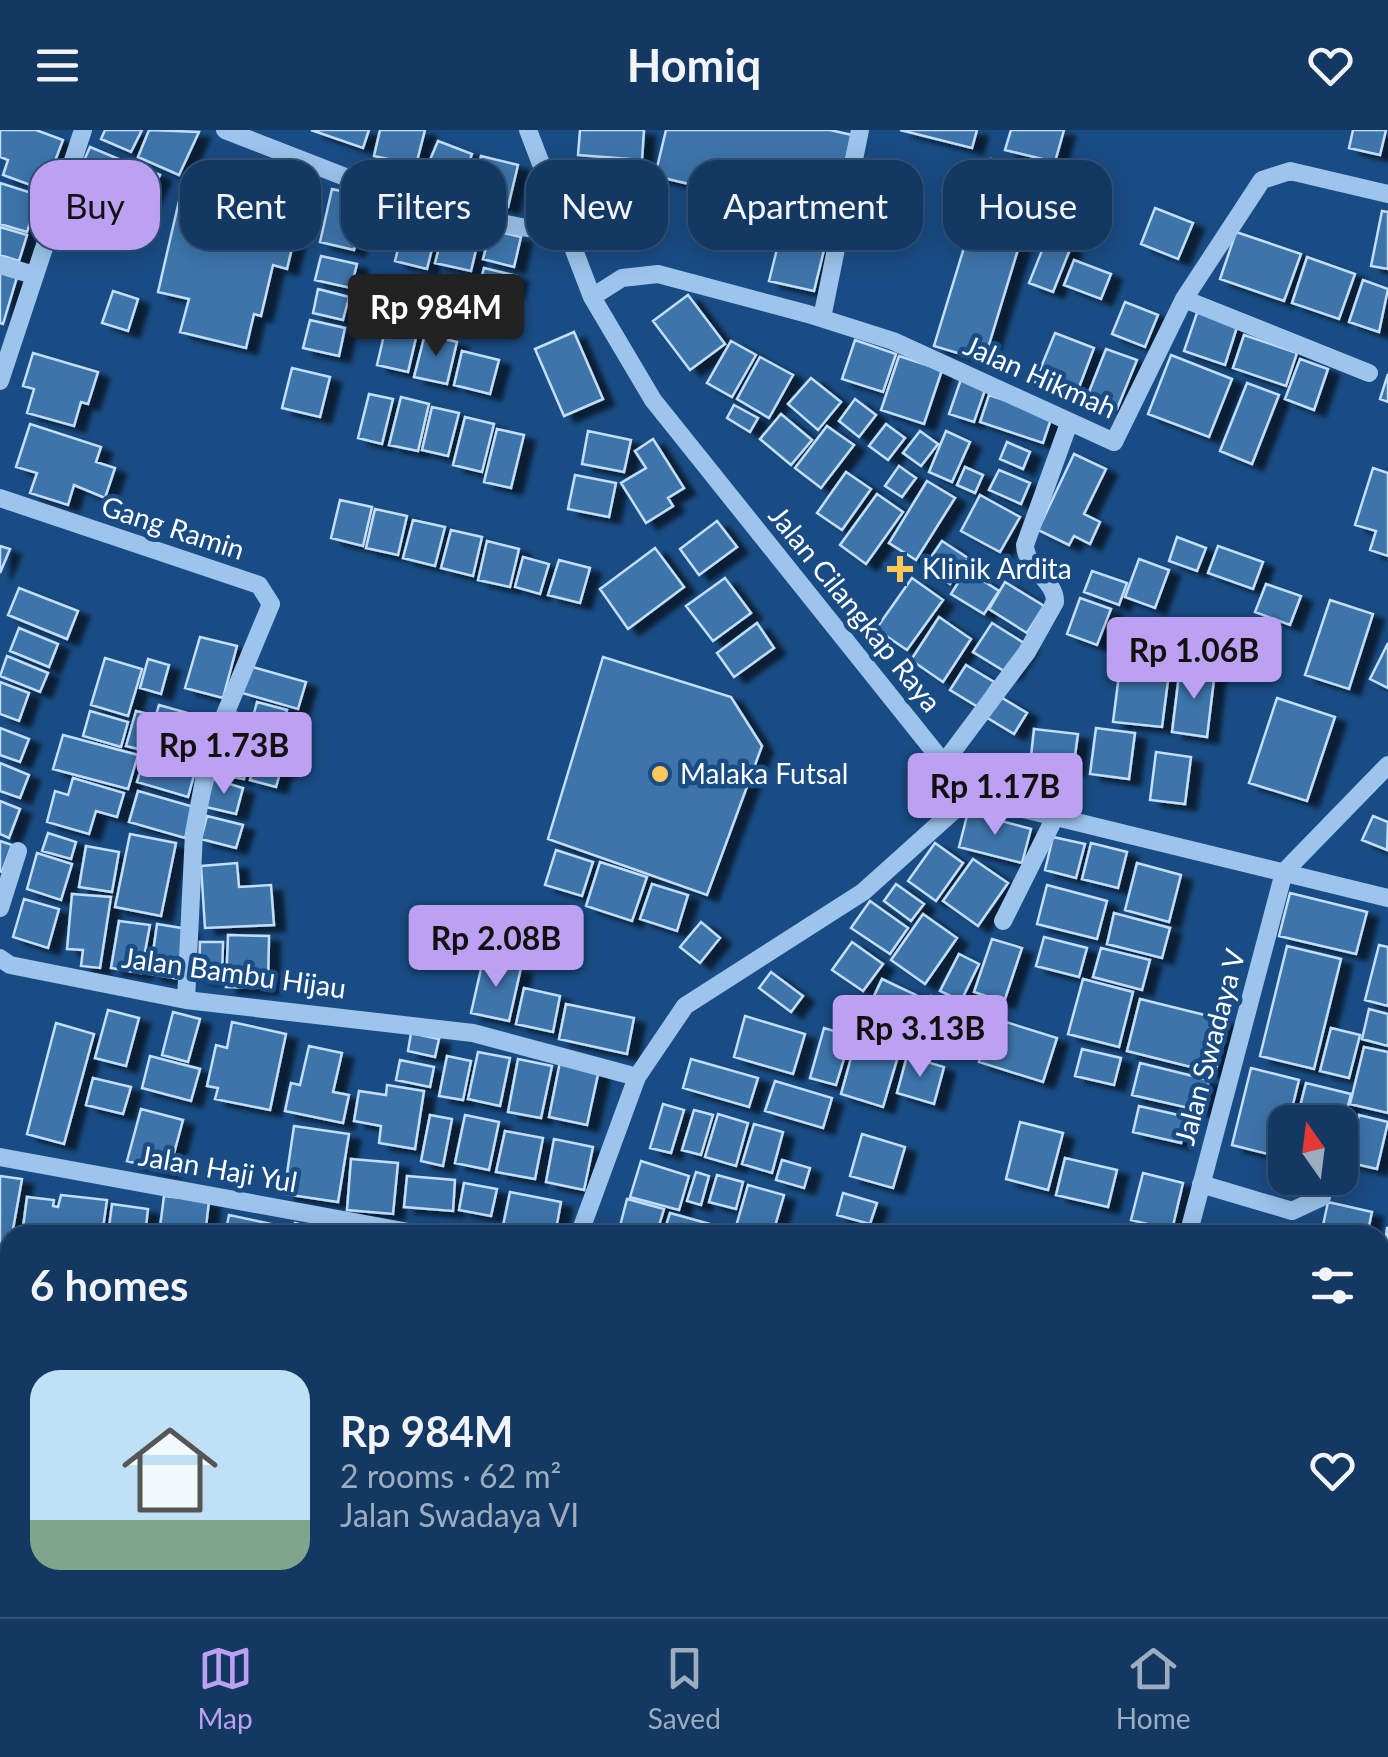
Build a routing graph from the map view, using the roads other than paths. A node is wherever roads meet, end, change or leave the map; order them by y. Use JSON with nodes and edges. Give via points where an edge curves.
{"nodes":[{"id":1,"x":83,"y":130,"type":"edge"},
{"id":2,"x":224,"y":130,"type":"edge"},
{"id":3,"x":528,"y":130,"type":"edge"},
{"id":4,"x":860,"y":130,"type":"edge"},
{"id":5,"x":539,"y":160,"type":"edge"},
{"id":6,"x":1388,"y":194,"type":"edge"},
{"id":7,"x":526,"y":228,"type":"edge"},
{"id":8,"x":573,"y":250,"type":"edge"},
{"id":9,"x":0,"y":265,"type":"edge"},
{"id":10,"x":34,"y":274,"type":"junction"},
{"id":11,"x":592,"y":297,"type":"junction"},
{"id":12,"x":1184,"y":299,"type":"junction"},
{"id":13,"x":822,"y":318,"type":"junction"},
{"id":14,"x":1370,"y":374,"type":"dead end"},
{"id":15,"x":0,"y":381,"type":"edge"},
{"id":16,"x":1070,"y":423,"type":"junction"},
{"id":17,"x":0,"y":498,"type":"edge"},
{"id":18,"x":944,"y":763,"type":"junction"},
{"id":19,"x":1388,"y":765,"type":"edge"},
{"id":20,"x":970,"y":796,"type":"junction"},
{"id":21,"x":1054,"y":819,"type":"junction"},
{"id":22,"x":18,"y":850,"type":"dead end"},
{"id":23,"x":1284,"y":872,"type":"junction"},
{"id":24,"x":1388,"y":898,"type":"edge"},
{"id":25,"x":0,"y":908,"type":"edge"},
{"id":26,"x":1002,"y":922,"type":"dead end"},
{"id":27,"x":0,"y":958,"type":"edge"},
{"id":28,"x":186,"y":1000,"type":"junction"},
{"id":29,"x":637,"y":1077,"type":"junction"},
{"id":30,"x":0,"y":1157,"type":"edge"},
{"id":31,"x":1201,"y":1184,"type":"junction"},
{"id":32,"x":1322,"y":1197,"type":"dead end"},
{"id":33,"x":371,"y":1225,"type":"edge"},
{"id":34,"x":583,"y":1225,"type":"edge"},
{"id":35,"x":1191,"y":1225,"type":"edge"}],
"edges":[{"from":1,"to":10,"type":"street"},
{"from":2,"to":7,"type":"street","via":[[430,210]]},
{"from":3,"to":5,"type":"street","name":"Jalan Cilangkap Raya"},
{"from":4,"to":13,"type":"street"},
{"from":6,"to":12,"type":"street","name":"Jalan Hikmah","via":[[1274,172],[1250,193]]},
{"from":8,"to":11,"type":"street","name":"Jalan Cilangkap Raya"},
{"from":9,"to":10,"type":"street"},
{"from":10,"to":15,"type":"street"},
{"from":11,"to":13,"type":"street","name":"Jalan Hikmah","via":[[622,278],[658,274]]},
{"from":11,"to":18,"type":"street","name":"Jalan Cilangkap Raya","via":[[653,400]]},
{"from":12,"to":14,"type":"street"},
{"from":12,"to":16,"type":"street","name":"Jalan Hikmah","via":[[1119,438],[1107,443]]},
{"from":13,"to":16,"type":"street","name":"Jalan Hikmah","via":[[893,341]]},
{"from":16,"to":18,"type":"street","via":[[1025,545],[1025,556],[1055,602],[1027,652]]},
{"from":17,"to":28,"type":"street","name":"Gang Ramin","via":[[268,593],[272,604],[206,769],[194,833]]},
{"from":18,"to":20,"type":"street","name":"Jalan Cilangkap Raya"},
{"from":19,"to":23,"type":"street"},
{"from":20,"to":21,"type":"street"},
{"from":20,"to":29,"type":"street","via":[[863,892],[686,1006]]},
{"from":21,"to":23,"type":"street"},
{"from":21,"to":26,"type":"street"},
{"from":22,"to":25,"type":"street"},
{"from":23,"to":24,"type":"street"},
{"from":23,"to":31,"type":"street","name":"Jalan Swadaya V"},
{"from":27,"to":28,"type":"street","name":"Jalan Bambu Hijau"},
{"from":28,"to":29,"type":"street","name":"Jalan Bambu Hijau","via":[[473,1033]]},
{"from":29,"to":34,"type":"street"},
{"from":30,"to":33,"type":"street","name":"Jalan Haji Yul"},
{"from":31,"to":32,"type":"street","via":[[1292,1211]]},
{"from":31,"to":35,"type":"street","name":"Jalan Swadaya V"}]}
